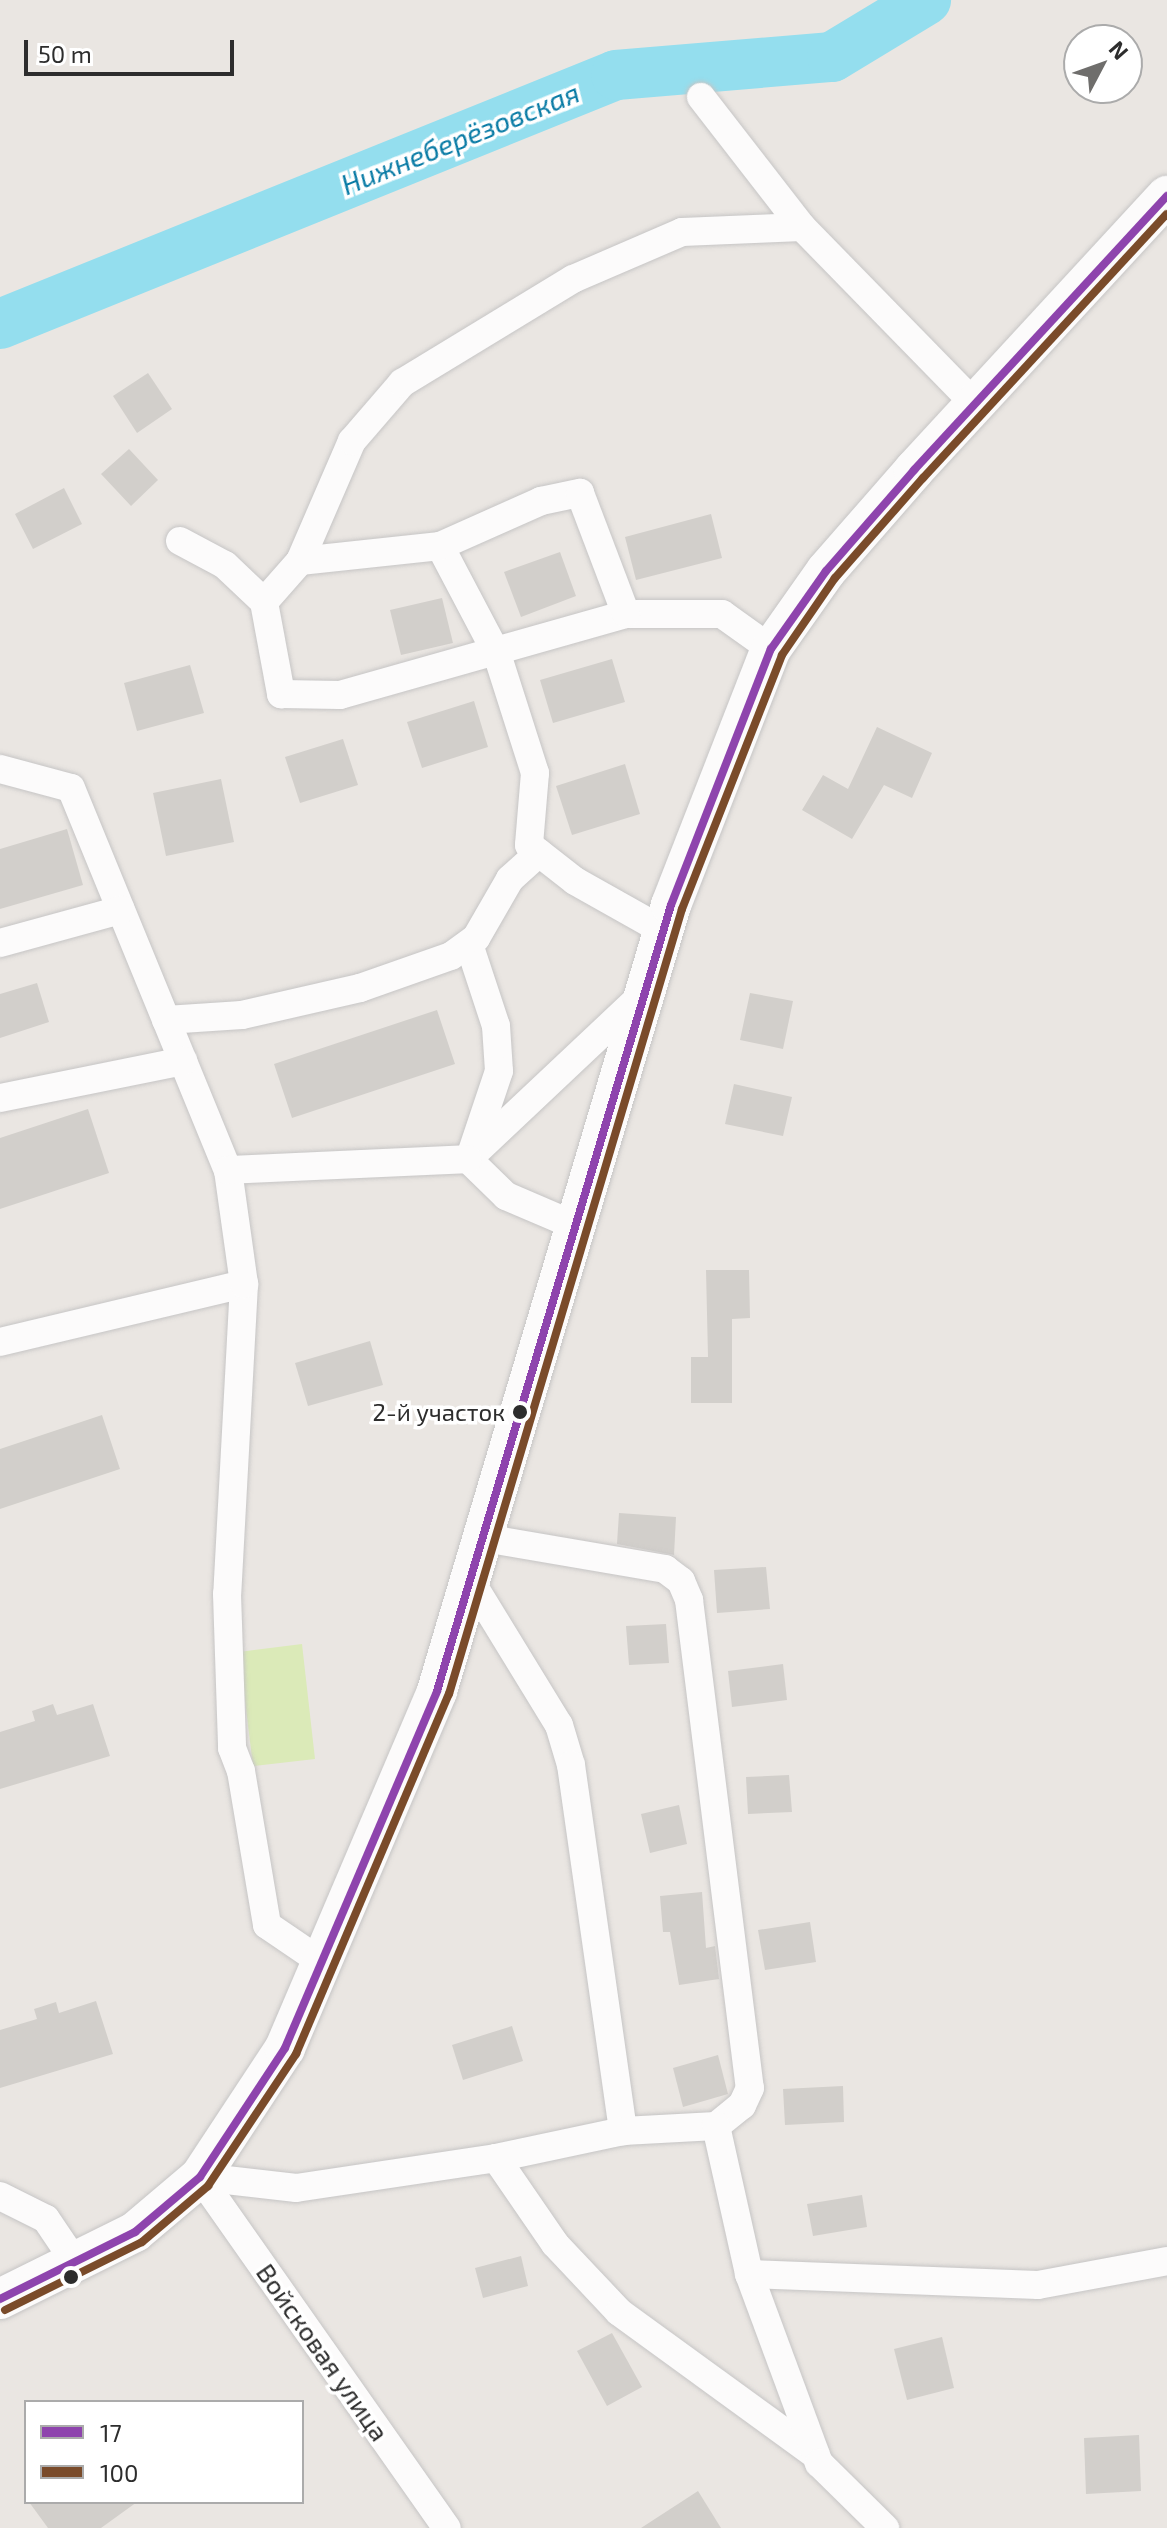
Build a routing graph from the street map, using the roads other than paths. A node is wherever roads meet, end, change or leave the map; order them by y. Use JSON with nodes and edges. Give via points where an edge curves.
{"nodes":[{"id":1,"x":701,"y":97,"type":"dead end"},
{"id":2,"x":1167,"y":196,"type":"edge"},
{"id":3,"x":802,"y":227,"type":"junction"},
{"id":4,"x":974,"y":403,"type":"junction"},
{"id":5,"x":180,"y":541,"type":"dead end"},
{"id":6,"x":440,"y":546,"type":"junction"},
{"id":7,"x":300,"y":561,"type":"junction"},
{"id":8,"x":264,"y":602,"type":"junction"},
{"id":9,"x":626,"y":614,"type":"junction"},
{"id":10,"x":771,"y":649,"type":"junction"},
{"id":11,"x":497,"y":654,"type":"junction"},
{"id":12,"x":0,"y":769,"type":"edge"},
{"id":13,"x":539,"y":853,"type":"junction"},
{"id":14,"x":121,"y":910,"type":"junction"},
{"id":15,"x":664,"y":931,"type":"junction"},
{"id":16,"x":0,"y":943,"type":"edge"},
{"id":17,"x":469,"y":944,"type":"junction"},
{"id":18,"x":645,"y":992,"type":"junction"},
{"id":19,"x":166,"y":1020,"type":"junction"},
{"id":20,"x":183,"y":1061,"type":"junction"},
{"id":21,"x":0,"y":1098,"type":"edge"},
{"id":22,"x":468,"y":1159,"type":"junction"},
{"id":23,"x":228,"y":1170,"type":"junction"},
{"id":24,"x":574,"y":1225,"type":"junction"},
{"id":25,"x":244,"y":1284,"type":"junction"},
{"id":26,"x":0,"y":1342,"type":"edge"},
{"id":27,"x":484,"y":1538,"type":"junction"},
{"id":28,"x":470,"y":1580,"type":"junction"},
{"id":29,"x":323,"y":1963,"type":"junction"},
{"id":30,"x":716,"y":2126,"type":"junction"},
{"id":31,"x":623,"y":2131,"type":"junction"},
{"id":32,"x":496,"y":2158,"type":"junction"},
{"id":33,"x":200,"y":2177,"type":"junction"},
{"id":34,"x":0,"y":2196,"type":"edge"},
{"id":35,"x":1167,"y":2261,"type":"edge"},
{"id":36,"x":77,"y":2265,"type":"junction"},
{"id":37,"x":749,"y":2274,"type":"junction"},
{"id":38,"x":0,"y":2299,"type":"edge"},
{"id":39,"x":816,"y":2455,"type":"junction"},
{"id":40,"x":447,"y":2528,"type":"edge"},
{"id":41,"x":885,"y":2528,"type":"edge"}],
"edges":[{"from":1,"to":3,"type":"street"},
{"from":2,"to":4,"type":"street"},
{"from":3,"to":4,"type":"street"},
{"from":3,"to":7,"type":"street","via":[[682,232],[573,279],[402,383],[352,441]]},
{"from":4,"to":10,"type":"street","via":[[826,571]]},
{"from":5,"to":8,"type":"street","via":[[225,565]]},
{"from":6,"to":7,"type":"street"},
{"from":6,"to":9,"type":"street","via":[[541,501],[580,493]]},
{"from":6,"to":11,"type":"street"},
{"from":7,"to":8,"type":"street"},
{"from":8,"to":11,"type":"street","via":[[281,694],[340,695]]},
{"from":9,"to":10,"type":"street","via":[[722,614]]},
{"from":9,"to":11,"type":"street"},
{"from":10,"to":15,"type":"street"},
{"from":11,"to":13,"type":"street","via":[[535,773],[529,845]]},
{"from":12,"to":14,"type":"street","via":[[71,788]]},
{"from":13,"to":15,"type":"street","via":[[575,881]]},
{"from":13,"to":17,"type":"street","via":[[510,879]]},
{"from":14,"to":16,"type":"street"},
{"from":14,"to":19,"type":"street"},
{"from":15,"to":18,"type":"street"},
{"from":17,"to":19,"type":"street","via":[[423,969],[360,988],[242,1015]]},
{"from":17,"to":22,"type":"street","via":[[496,1026],[499,1071]]},
{"from":18,"to":22,"type":"street"},
{"from":18,"to":24,"type":"street"},
{"from":19,"to":20,"type":"street"},
{"from":20,"to":21,"type":"street"},
{"from":20,"to":23,"type":"street"},
{"from":22,"to":23,"type":"street"},
{"from":22,"to":24,"type":"street","via":[[506,1196]]},
{"from":23,"to":25,"type":"street"},
{"from":24,"to":27,"type":"street"},
{"from":25,"to":26,"type":"street"},
{"from":25,"to":29,"type":"street","via":[[227,1594],[232,1748],[241,1771],[267,1925]]},
{"from":27,"to":28,"type":"street"},
{"from":27,"to":30,"type":"street","via":[[665,1569],[685,1591],[750,2088],[733,2115]]},
{"from":28,"to":29,"type":"street","via":[[437,1691]]},
{"from":28,"to":31,"type":"street","via":[[559,1725],[571,1765]]},
{"from":29,"to":33,"type":"street","via":[[285,2048]]},
{"from":30,"to":31,"type":"street"},
{"from":30,"to":37,"type":"street"},
{"from":31,"to":32,"type":"street"},
{"from":32,"to":33,"type":"street","via":[[296,2188]]},
{"from":32,"to":39,"type":"street","via":[[555,2244],[619,2312]]},
{"from":33,"to":36,"type":"street","via":[[135,2232]]},
{"from":33,"to":40,"type":"street","name":"Войсковая улица"},
{"from":34,"to":36,"type":"street","via":[[46,2219]]},
{"from":35,"to":37,"type":"street","via":[[1038,2285]]},
{"from":36,"to":38,"type":"street"},
{"from":37,"to":39,"type":"street"},
{"from":39,"to":41,"type":"street"}]}
